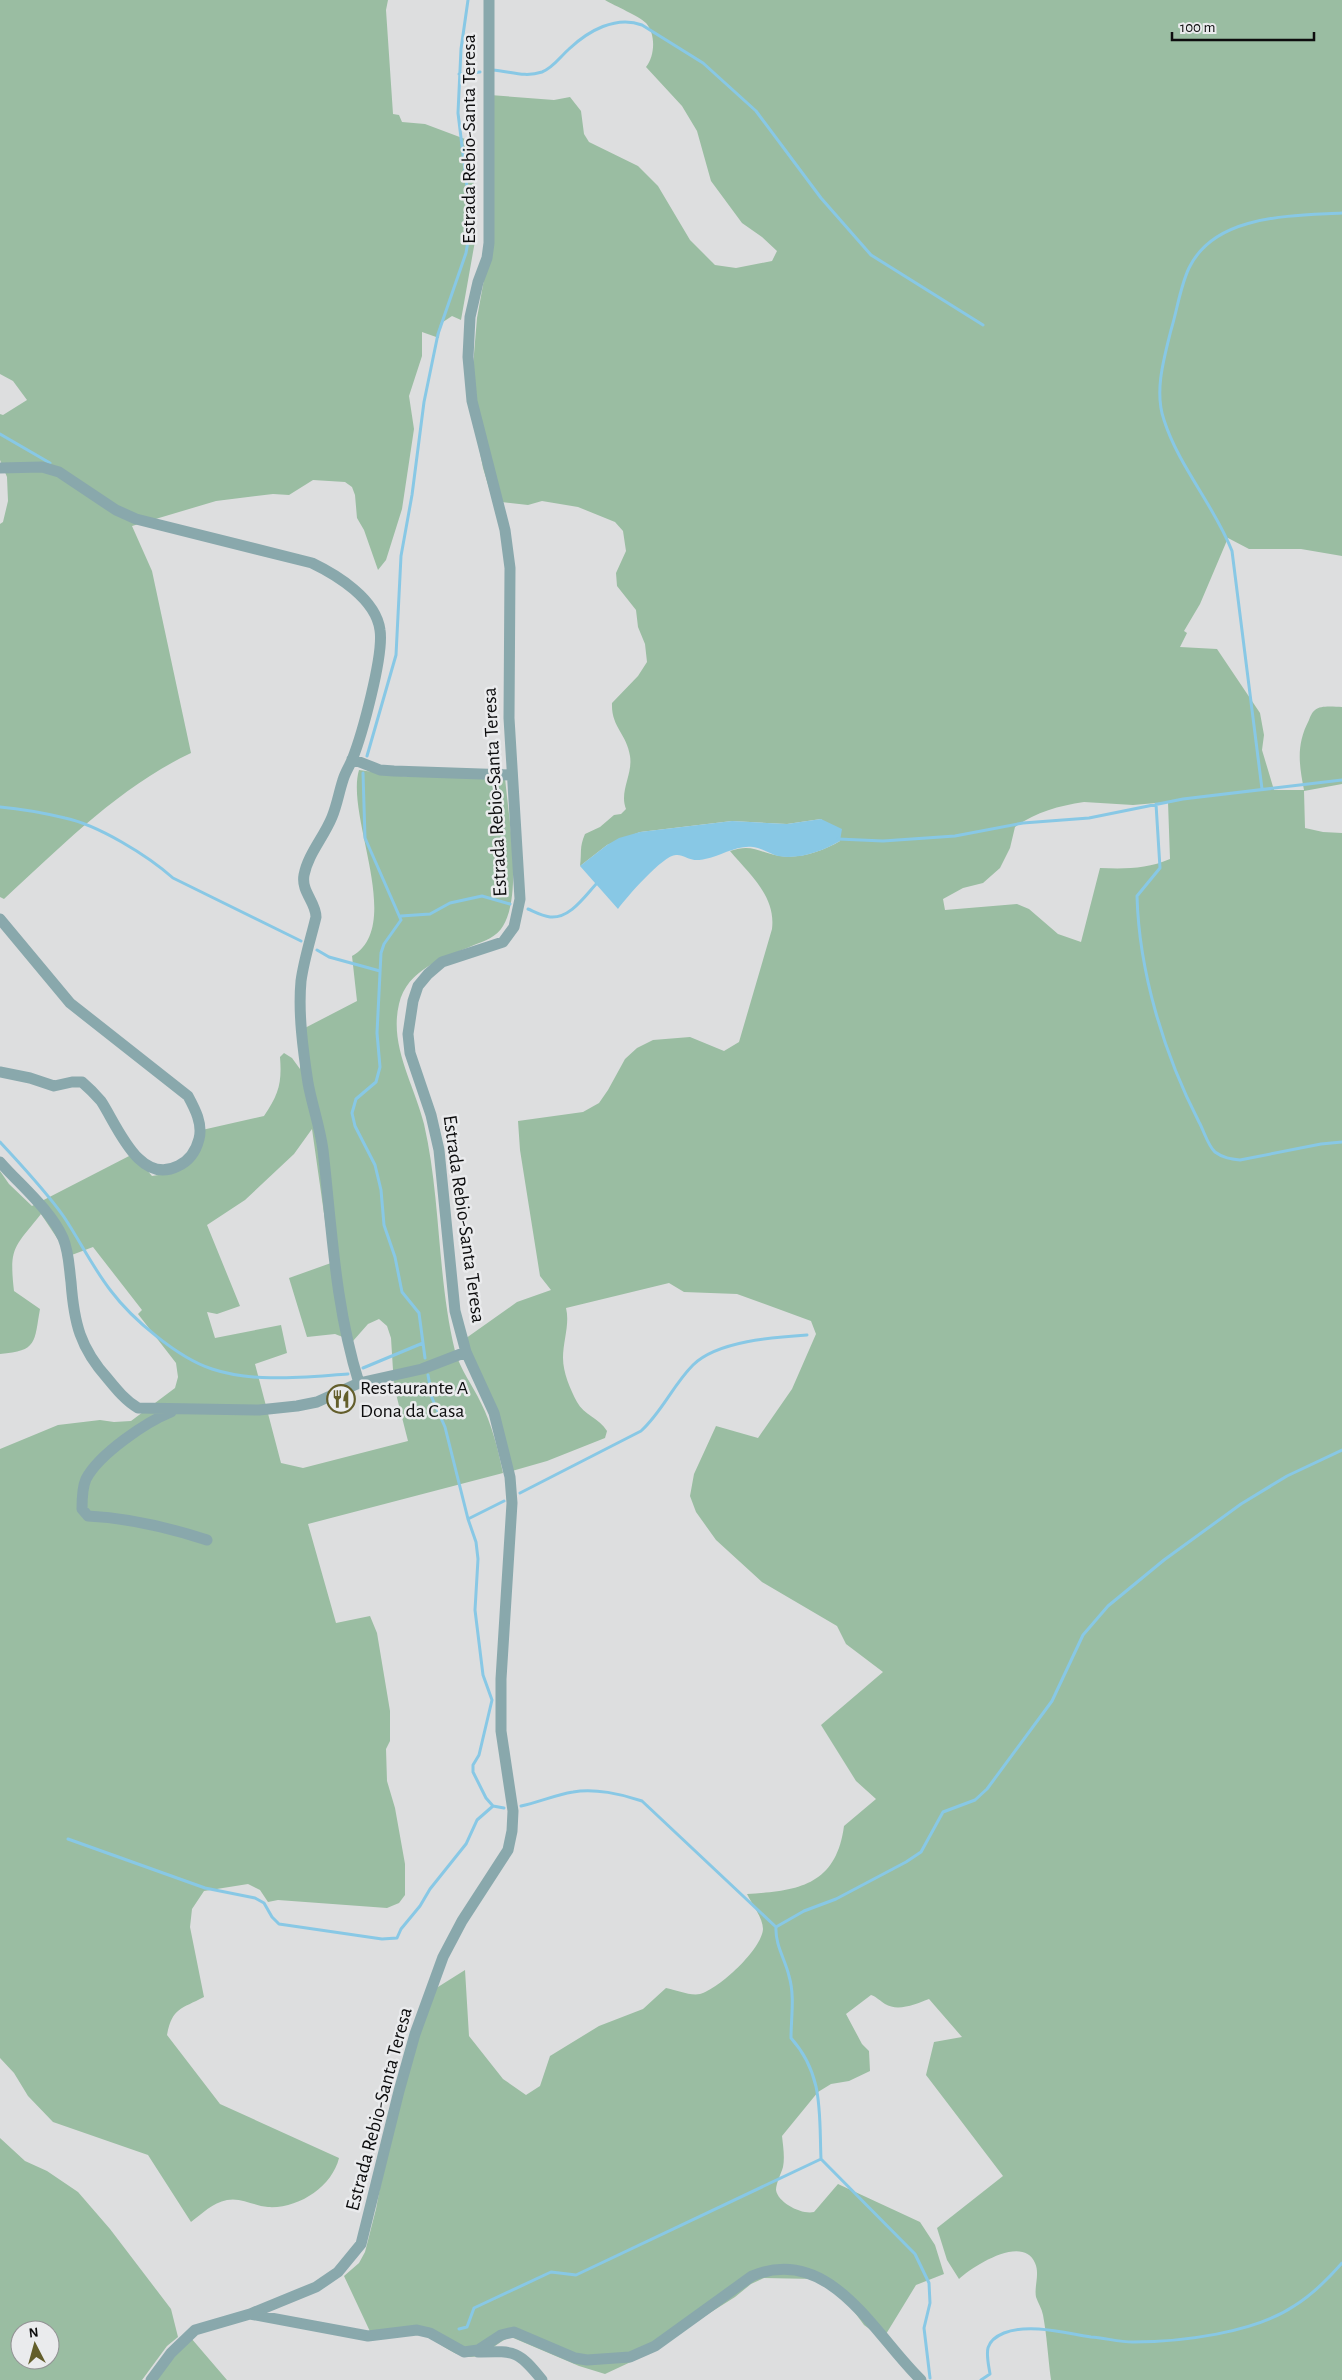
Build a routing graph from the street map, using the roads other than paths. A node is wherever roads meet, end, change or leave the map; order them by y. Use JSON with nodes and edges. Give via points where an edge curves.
{"nodes":[{"id":1,"x":489,"y":0,"type":"edge"},
{"id":2,"x":0,"y":468,"type":"edge"},
{"id":3,"x":352,"y":759,"type":"junction"},
{"id":4,"x":512,"y":775,"type":"junction"},
{"id":5,"x":0,"y":919,"type":"edge"},
{"id":6,"x":0,"y":1072,"type":"edge"},
{"id":7,"x":0,"y":1162,"type":"edge"},
{"id":8,"x":466,"y":1352,"type":"junction"},
{"id":9,"x":359,"y":1383,"type":"junction"},
{"id":10,"x":178,"y":1410,"type":"junction"},
{"id":11,"x":207,"y":1540,"type":"dead end"},
{"id":12,"x":250,"y":2314,"type":"junction"},
{"id":13,"x":471,"y":2352,"type":"junction"},
{"id":14,"x":151,"y":2380,"type":"edge"},
{"id":15,"x":542,"y":2380,"type":"edge"},
{"id":16,"x":921,"y":2380,"type":"edge"}],
"edges":[{"from":1,"to":4,"type":"street","name":"Estrada Rebio-Santa Teresa","via":[[489,243],[470,317],[468,357],[472,400],[503,521],[510,568]]},
{"from":2,"to":3,"type":"street","via":[[42,467],[59,472],[116,510],[136,519],[312,563],[350,584],[372,611],[380,630],[368,704]]},
{"from":3,"to":4,"type":"street","via":[[387,771]]},
{"from":3,"to":9,"type":"street","via":[[332,817],[304,876],[306,893],[316,918],[301,991],[308,1084],[322,1148],[336,1289]]},
{"from":4,"to":8,"type":"street","name":"Estrada Rebio-Santa Teresa","via":[[520,899],[514,927],[503,942],[442,962],[418,986],[410,1016],[410,1053],[439,1150],[455,1311]]},
{"from":5,"to":6,"type":"street","via":[[70,1003],[188,1096],[199,1118],[198,1145],[181,1165],[156,1168],[133,1153],[101,1102],[82,1082],[54,1086]]},
{"from":7,"to":10,"type":"street","via":[[47,1214],[63,1238],[68,1252],[76,1326],[93,1362],[132,1404]]},
{"from":8,"to":9,"type":"street","via":[[422,1369]]},
{"from":8,"to":12,"type":"street","name":"Estrada Rebio-Santa Teresa","via":[[494,1413],[504,1446],[512,1503],[500,1731],[513,1811],[508,1850],[443,1957],[410,2053],[361,2244],[338,2272],[316,2287]]},
{"from":9,"to":10,"type":"street","via":[[317,1402],[287,1408]]},
{"from":10,"to":11,"type":"street","via":[[142,1426],[101,1460],[83,1486],[82,1509],[88,1516],[154,1524]]},
{"from":12,"to":13,"type":"street","via":[[368,2336],[417,2330],[464,2352]]},
{"from":12,"to":14,"type":"street","name":"Estrada Rebio-Santa Teresa","via":[[195,2330],[171,2353]]},
{"from":13,"to":15,"type":"street","via":[[512,2352]]},
{"from":13,"to":16,"type":"street","via":[[501,2335],[514,2332],[575,2358],[630,2357],[654,2346],[752,2276],[792,2270],[826,2280],[844,2294]]}]}
